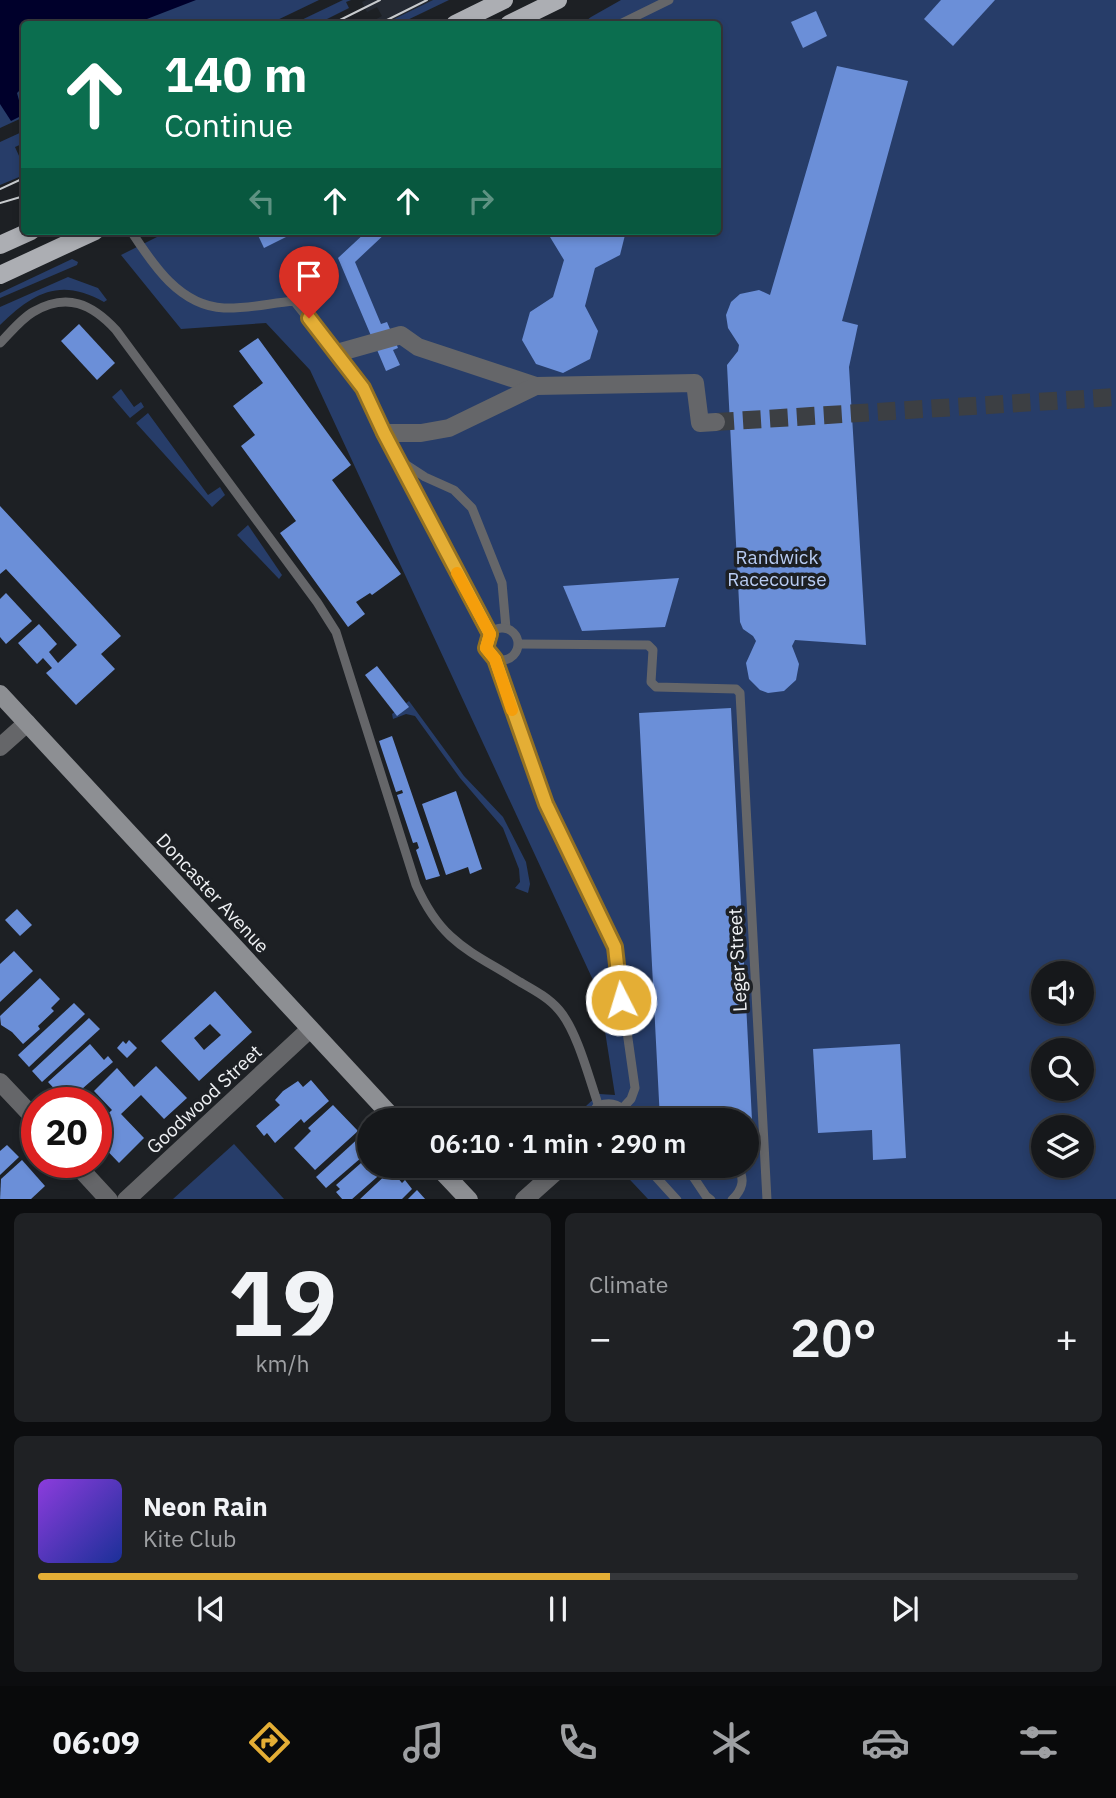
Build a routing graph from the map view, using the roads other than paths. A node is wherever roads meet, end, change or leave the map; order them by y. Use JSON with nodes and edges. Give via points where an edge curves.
{"nodes":[{"id":1,"x":504,"y":0,"type":"edge"},
{"id":2,"x":558,"y":0,"type":"edge"},
{"id":3,"x":669,"y":0,"type":"edge"},
{"id":4,"x":461,"y":21,"type":"edge"},
{"id":5,"x":515,"y":21,"type":"edge"},
{"id":6,"x":626,"y":21,"type":"edge"},
{"id":7,"x":23,"y":235,"type":"edge"},
{"id":8,"x":86,"y":235,"type":"edge"},
{"id":9,"x":134,"y":235,"type":"edge"},
{"id":10,"x":0,"y":245,"type":"edge"},
{"id":11,"x":0,"y":275,"type":"edge"},
{"id":12,"x":0,"y":342,"type":"edge"},
{"id":13,"x":337,"y":354,"type":"junction"},
{"id":14,"x":536,"y":386,"type":"junction"},
{"id":15,"x":716,"y":422,"type":"dead end"},
{"id":16,"x":384,"y":433,"type":"junction"},
{"id":17,"x":397,"y":459,"type":"junction"},
{"id":18,"x":506,"y":628,"type":"junction"},
{"id":19,"x":490,"y":634,"type":"junction"},
{"id":20,"x":519,"y":644,"type":"junction"},
{"id":21,"x":495,"y":659,"type":"junction"},
{"id":22,"x":0,"y":694,"type":"edge"},
{"id":23,"x":27,"y":723,"type":"junction"},
{"id":24,"x":0,"y":747,"type":"edge"},
{"id":25,"x":310,"y":1029,"type":"junction"},
{"id":26,"x":0,"y":1082,"type":"edge"},
{"id":27,"x":21,"y":1104,"type":"edge"},
{"id":28,"x":384,"y":1108,"type":"edge"},
{"id":29,"x":594,"y":1108,"type":"edge"},
{"id":30,"x":626,"y":1108,"type":"edge"},
{"id":31,"x":90,"y":1178,"type":"edge"},
{"id":32,"x":449,"y":1178,"type":"edge"},
{"id":33,"x":548,"y":1178,"type":"edge"},
{"id":34,"x":657,"y":1178,"type":"edge"},
{"id":35,"x":694,"y":1178,"type":"edge"},
{"id":36,"x":743,"y":1178,"type":"edge"},
{"id":37,"x":109,"y":1199,"type":"edge"},
{"id":38,"x":126,"y":1199,"type":"edge"},
{"id":39,"x":469,"y":1199,"type":"edge"},
{"id":40,"x":524,"y":1199,"type":"edge"},
{"id":41,"x":677,"y":1199,"type":"edge"},
{"id":42,"x":711,"y":1199,"type":"edge"},
{"id":43,"x":732,"y":1199,"type":"edge"},
{"id":44,"x":766,"y":1199,"type":"edge"}],
"edges":[{"from":1,"to":4,"type":"main road"},
{"from":2,"to":5,"type":"main road"},
{"from":3,"to":6,"type":"lane"},
{"from":7,"to":10,"type":"main road"},
{"from":8,"to":11,"type":"main road"},
{"from":9,"to":13,"type":"lane","via":[[175,288],[190,299],[225,308],[294,301]]},
{"from":12,"to":29,"type":"lane","via":[[31,313],[73,302],[100,313],[116,330],[336,632],[416,885],[431,916],[453,940],[547,998],[562,1013],[582,1059]]},
{"from":13,"to":14,"type":"street","via":[[401,335],[418,347]]},
{"from":13,"to":16,"type":"lane","via":[[363,388]]},
{"from":14,"to":15,"type":"street","via":[[695,383],[700,423]]},
{"from":14,"to":16,"type":"street","via":[[449,428]]},
{"from":16,"to":17,"type":"lane"},
{"from":17,"to":18,"type":"lane","via":[[467,500],[502,583]]},
{"from":17,"to":19,"type":"lane"},
{"from":18,"to":19,"type":"lane"},
{"from":18,"to":20,"type":"lane"},
{"from":19,"to":21,"type":"lane","via":[[486,648]]},
{"from":20,"to":21,"type":"lane","via":[[511,658]]},
{"from":20,"to":44,"type":"lane","name":"Leger Street","via":[[648,645],[653,650],[652,685],[740,693]]},
{"from":21,"to":30,"type":"lane","via":[[546,804],[615,947],[635,1088]]},
{"from":22,"to":23,"type":"main road","name":"Doncaster Avenue"},
{"from":23,"to":24,"type":"street"},
{"from":23,"to":25,"type":"main road","name":"Doncaster Avenue"},
{"from":25,"to":28,"type":"main road","name":"Doncaster Avenue"},
{"from":25,"to":38,"type":"street","name":"Goodwood Street"},
{"from":26,"to":27,"type":"street"},
{"from":31,"to":37,"type":"street"},
{"from":32,"to":39,"type":"main road"},
{"from":33,"to":40,"type":"street"},
{"from":34,"to":41,"type":"lane"},
{"from":35,"to":42,"type":"lane"},
{"from":36,"to":43,"type":"lane"}]}
